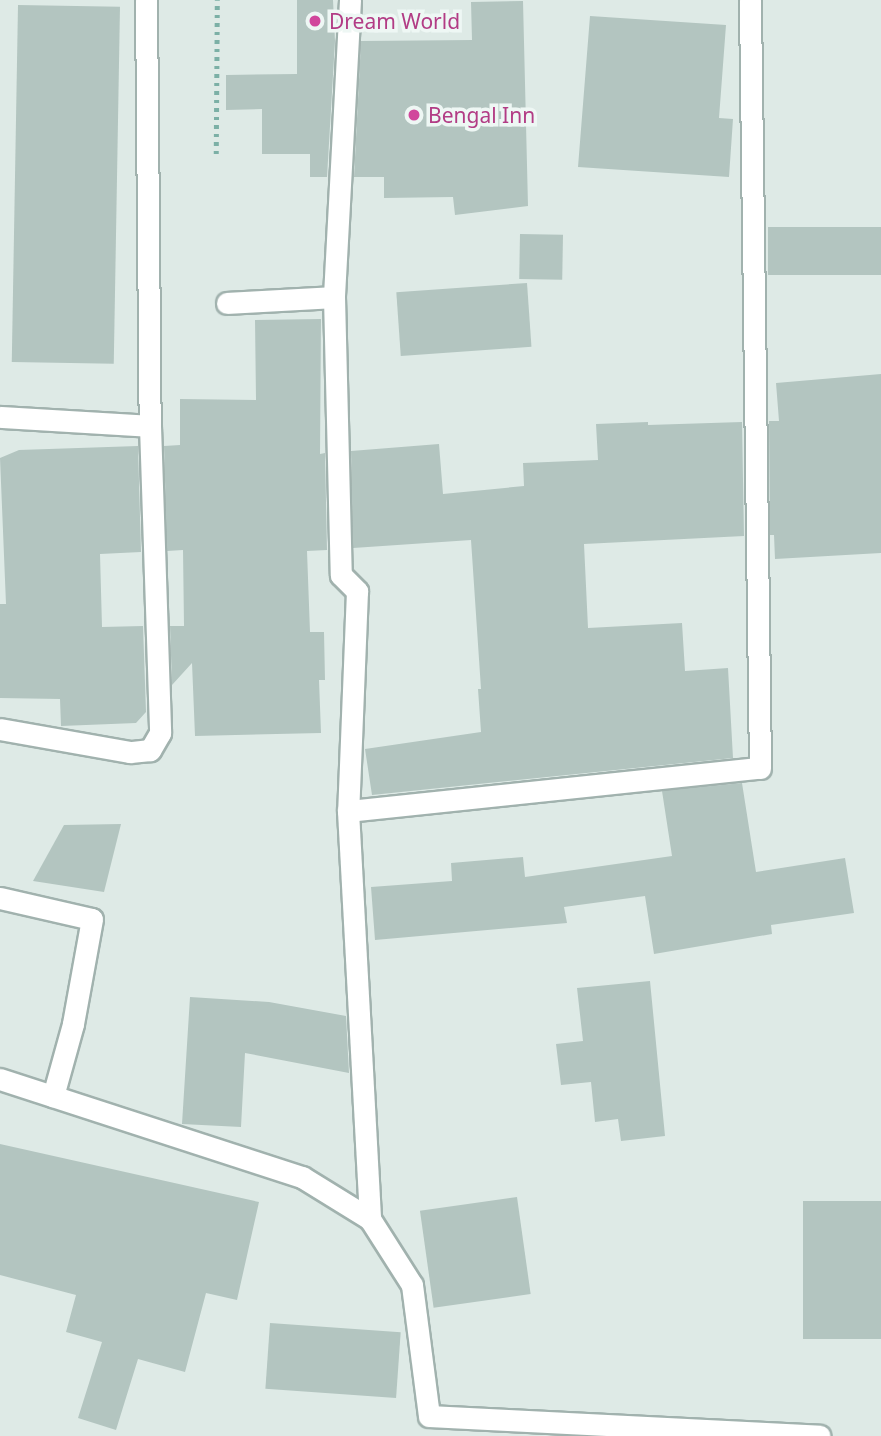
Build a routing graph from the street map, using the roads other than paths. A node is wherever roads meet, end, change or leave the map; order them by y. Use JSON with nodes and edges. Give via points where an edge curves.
{"nodes":[{"id":1,"x":146,"y":0,"type":"edge"},
{"id":2,"x":350,"y":0,"type":"edge"},
{"id":3,"x":750,"y":0,"type":"edge"},
{"id":4,"x":334,"y":297,"type":"junction"},
{"id":5,"x":227,"y":303,"type":"dead end"},
{"id":6,"x":0,"y":417,"type":"edge"},
{"id":7,"x":150,"y":426,"type":"junction"},
{"id":8,"x":0,"y":729,"type":"edge"},
{"id":9,"x":348,"y":811,"type":"junction"},
{"id":10,"x":0,"y":898,"type":"edge"},
{"id":11,"x":0,"y":1079,"type":"edge"},
{"id":12,"x":53,"y":1096,"type":"junction"},
{"id":13,"x":370,"y":1219,"type":"junction"},
{"id":14,"x":818,"y":1436,"type":"edge"}],
"edges":[{"from":1,"to":7,"type":"street"},
{"from":2,"to":4,"type":"street"},
{"from":3,"to":9,"type":"street","via":[[760,768]]},
{"from":4,"to":5,"type":"street"},
{"from":4,"to":9,"type":"street","via":[[341,575],[357,591]]},
{"from":6,"to":7,"type":"street"},
{"from":7,"to":8,"type":"street","via":[[160,733],[150,750],[131,752]]},
{"from":9,"to":13,"type":"street"},
{"from":10,"to":12,"type":"street","via":[[92,919],[73,1024]]},
{"from":11,"to":12,"type":"street"},
{"from":12,"to":13,"type":"street","via":[[302,1177]]},
{"from":13,"to":14,"type":"street","via":[[412,1285],[429,1416]]}]}
